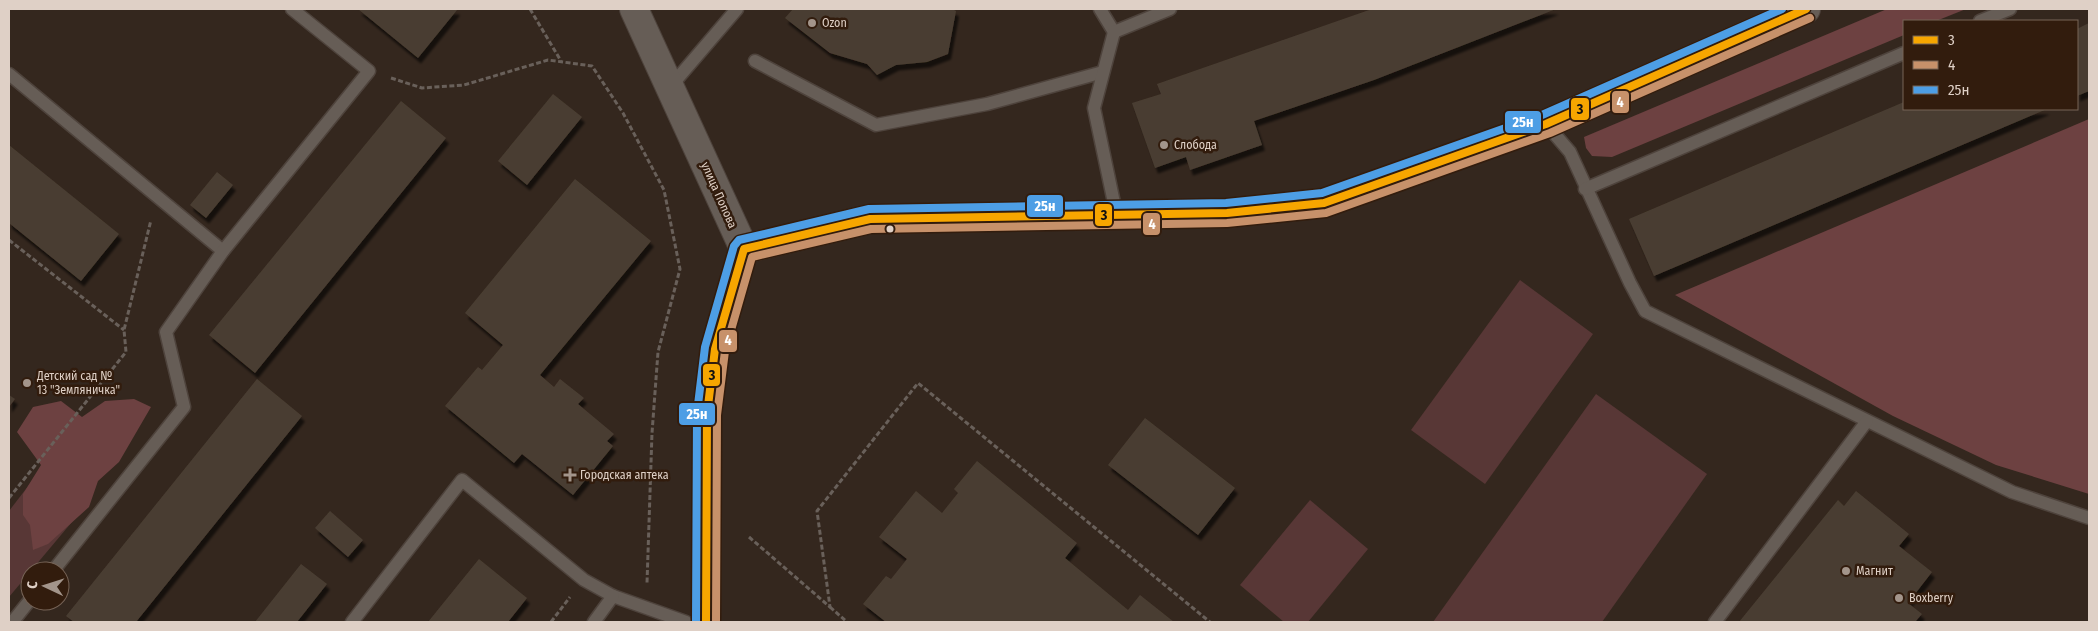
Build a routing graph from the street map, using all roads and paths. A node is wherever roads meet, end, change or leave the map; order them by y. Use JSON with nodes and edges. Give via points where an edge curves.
{"nodes":[{"id":1,"x":292,"y":9,"type":"edge"},
{"id":2,"x":530,"y":9,"type":"edge"},
{"id":3,"x":634,"y":9,"type":"edge"},
{"id":4,"x":737,"y":9,"type":"edge"},
{"id":5,"x":1100,"y":9,"type":"edge"},
{"id":6,"x":1170,"y":9,"type":"edge"},
{"id":7,"x":1806,"y":9,"type":"edge"},
{"id":8,"x":2010,"y":9,"type":"edge"},
{"id":9,"x":1982,"y":20,"type":"edge"},
{"id":10,"x":1114,"y":32,"type":"junction"},
{"id":11,"x":1903,"y":54,"type":"edge"},
{"id":12,"x":755,"y":61,"type":"dead end"},
{"id":13,"x":561,"y":62,"type":"junction"},
{"id":14,"x":369,"y":70,"type":"junction"},
{"id":15,"x":1103,"y":72,"type":"junction"},
{"id":16,"x":9,"y":74,"type":"edge"},
{"id":17,"x":671,"y":86,"type":"junction"},
{"id":18,"x":1546,"y":124,"type":"junction"},
{"id":19,"x":1585,"y":189,"type":"junction"},
{"id":20,"x":1116,"y":217,"type":"junction"},
{"id":21,"x":151,"y":220,"type":"dead end"},
{"id":22,"x":9,"y":240,"type":"edge"},
{"id":23,"x":744,"y":250,"type":"junction"},
{"id":24,"x":223,"y":251,"type":"junction"},
{"id":25,"x":124,"y":330,"type":"junction"},
{"id":26,"x":1867,"y":421,"type":"junction"},
{"id":27,"x":9,"y":498,"type":"edge"},
{"id":28,"x":2089,"y":518,"type":"edge"},
{"id":29,"x":749,"y":537,"type":"dead end"},
{"id":30,"x":61,"y":561,"type":"edge"},
{"id":31,"x":584,"y":580,"type":"junction"},
{"id":32,"x":613,"y":596,"type":"junction"},
{"id":33,"x":646,"y":607,"type":"junction"},
{"id":34,"x":830,"y":607,"type":"junction"},
{"id":35,"x":21,"y":611,"type":"edge"},
{"id":36,"x":9,"y":622,"type":"edge"},
{"id":37,"x":352,"y":622,"type":"edge"},
{"id":38,"x":551,"y":622,"type":"edge"},
{"id":39,"x":594,"y":622,"type":"edge"},
{"id":40,"x":686,"y":622,"type":"edge"},
{"id":41,"x":706,"y":622,"type":"edge"},
{"id":42,"x":847,"y":622,"type":"edge"},
{"id":43,"x":1210,"y":622,"type":"edge"},
{"id":44,"x":1715,"y":622,"type":"edge"}],
"edges":[{"from":1,"to":14,"type":"lane"},
{"from":2,"to":13,"type":"path"},
{"from":3,"to":17,"type":"street","name":"улица Попова"},
{"from":4,"to":17,"type":"lane"},
{"from":5,"to":10,"type":"lane"},
{"from":6,"to":10,"type":"lane"},
{"from":7,"to":18,"type":"street"},
{"from":8,"to":9,"type":"lane"},
{"from":10,"to":15,"type":"lane"},
{"from":11,"to":19,"type":"lane"},
{"from":12,"to":15,"type":"lane","via":[[876,124],[987,104]]},
{"from":13,"to":14,"type":"path","via":[[548,60],[464,85],[422,88]]},
{"from":13,"to":33,"type":"path","via":[[592,66],[623,113],[664,190],[680,269],[658,352]]},
{"from":14,"to":24,"type":"lane"},
{"from":15,"to":20,"type":"lane","via":[[1094,108]]},
{"from":16,"to":24,"type":"lane"},
{"from":17,"to":23,"type":"street","name":"улица Попова"},
{"from":18,"to":19,"type":"lane","via":[[1570,152]]},
{"from":18,"to":20,"type":"street","via":[[1324,203],[1227,213]]},
{"from":19,"to":26,"type":"lane","via":[[1646,311]]},
{"from":20,"to":23,"type":"street","via":[[870,219]]},
{"from":21,"to":25,"type":"path"},
{"from":22,"to":25,"type":"path"},
{"from":23,"to":41,"type":"street","via":[[715,349],[707,414]]},
{"from":24,"to":30,"type":"lane","via":[[166,332],[184,407]]},
{"from":25,"to":27,"type":"path","via":[[126,352]]},
{"from":26,"to":28,"type":"lane","via":[[2012,492]]},
{"from":26,"to":44,"type":"lane"},
{"from":29,"to":34,"type":"path"},
{"from":31,"to":32,"type":"lane"},
{"from":31,"to":37,"type":"lane","via":[[462,480]]},
{"from":31,"to":38,"type":"path"},
{"from":32,"to":33,"type":"lane"},
{"from":32,"to":39,"type":"lane"},
{"from":33,"to":40,"type":"lane"},
{"from":34,"to":42,"type":"path"},
{"from":34,"to":43,"type":"path","via":[[817,510],[918,384]]},
{"from":35,"to":36,"type":"lane"}]}
